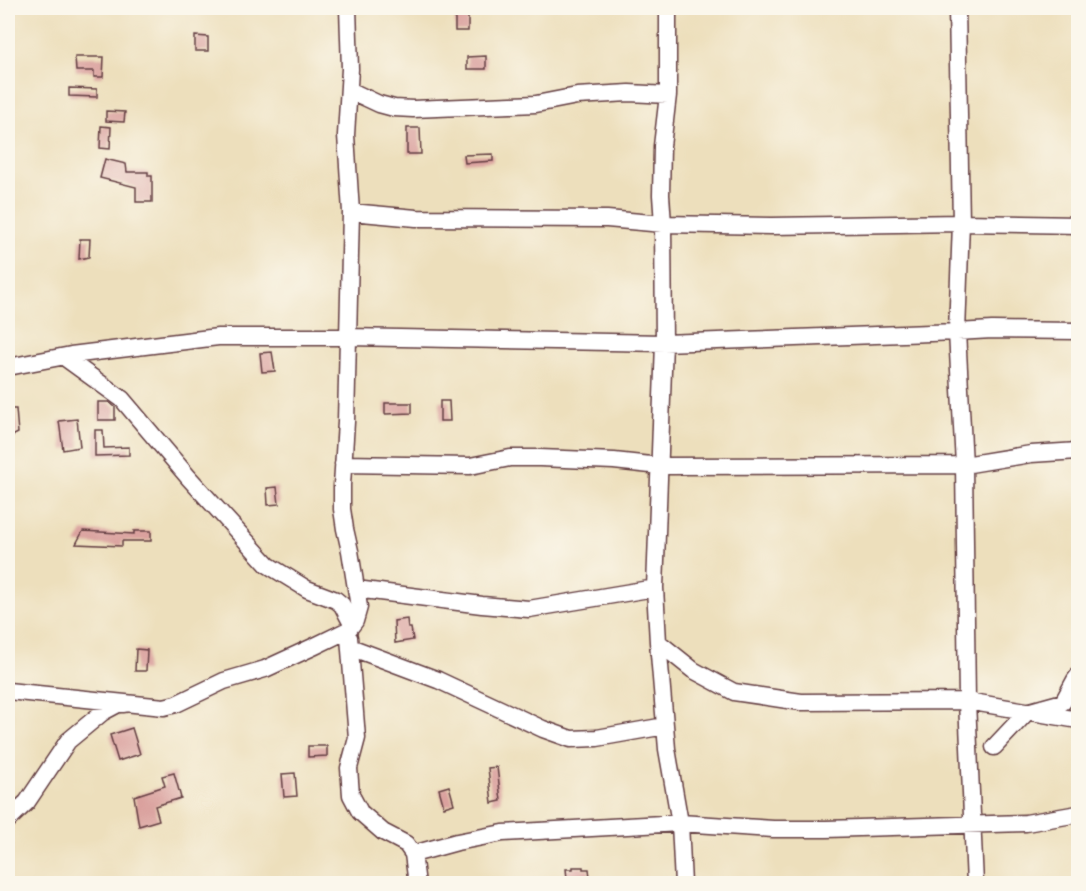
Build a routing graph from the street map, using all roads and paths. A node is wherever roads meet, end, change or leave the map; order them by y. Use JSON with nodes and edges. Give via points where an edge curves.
{"nodes":[{"id":1,"x":348,"y":8,"type":"edge"},
{"id":2,"x":668,"y":8,"type":"edge"},
{"id":3,"x":957,"y":8,"type":"edge"},
{"id":4,"x":349,"y":90,"type":"junction"},
{"id":5,"x":668,"y":95,"type":"junction"},
{"id":6,"x":351,"y":212,"type":"junction"},
{"id":7,"x":961,"y":223,"type":"junction"},
{"id":8,"x":663,"y":224,"type":"junction"},
{"id":9,"x":1078,"y":225,"type":"edge"},
{"id":10,"x":1078,"y":331,"type":"edge"},
{"id":11,"x":957,"y":332,"type":"junction"},
{"id":12,"x":348,"y":337,"type":"junction"},
{"id":13,"x":664,"y":343,"type":"junction"},
{"id":14,"x":64,"y":357,"type":"junction"},
{"id":15,"x":8,"y":367,"type":"edge"},
{"id":16,"x":1078,"y":451,"type":"edge"},
{"id":17,"x":343,"y":464,"type":"junction"},
{"id":18,"x":964,"y":465,"type":"junction"},
{"id":19,"x":660,"y":466,"type":"junction"},
{"id":20,"x":655,"y":588,"type":"junction"},
{"id":21,"x":356,"y":589,"type":"junction"},
{"id":22,"x":350,"y":634,"type":"junction"},
{"id":23,"x":657,"y":642,"type":"junction"},
{"id":24,"x":1078,"y":676,"type":"edge"},
{"id":25,"x":8,"y":691,"type":"edge"},
{"id":26,"x":967,"y":701,"type":"junction"},
{"id":27,"x":137,"y":703,"type":"junction"},
{"id":28,"x":1027,"y":712,"type":"junction"},
{"id":29,"x":1078,"y":720,"type":"edge"},
{"id":30,"x":665,"y":726,"type":"junction"},
{"id":31,"x":994,"y":747,"type":"dead end"},
{"id":32,"x":1078,"y":814,"type":"edge"},
{"id":33,"x":8,"y":820,"type":"edge"},
{"id":34,"x":680,"y":823,"type":"junction"},
{"id":35,"x":973,"y":825,"type":"junction"},
{"id":36,"x":413,"y":854,"type":"junction"},
{"id":37,"x":417,"y":884,"type":"edge"},
{"id":38,"x":683,"y":884,"type":"edge"},
{"id":39,"x":975,"y":884,"type":"edge"}],
"edges":[{"from":1,"to":4,"type":"street"},
{"from":2,"to":5,"type":"street"},
{"from":3,"to":7,"type":"street"},
{"from":4,"to":5,"type":"street","via":[[379,104],[413,109],[536,104],[588,95]]},
{"from":4,"to":6,"type":"street","via":[[346,135]]},
{"from":5,"to":8,"type":"street","via":[[662,146]]},
{"from":6,"to":8,"type":"street","via":[[416,218],[607,219]]},
{"from":6,"to":12,"type":"street"},
{"from":7,"to":8,"type":"street"},
{"from":7,"to":9,"type":"street"},
{"from":7,"to":11,"type":"street"},
{"from":8,"to":13,"type":"street"},
{"from":10,"to":11,"type":"street"},
{"from":11,"to":13,"type":"street"},
{"from":11,"to":18,"type":"street"},
{"from":12,"to":13,"type":"street"},
{"from":12,"to":14,"type":"street","via":[[218,337]]},
{"from":12,"to":17,"type":"street"},
{"from":13,"to":19,"type":"street"},
{"from":14,"to":15,"type":"street"},
{"from":14,"to":22,"type":"street","via":[[122,399],[268,565],[342,605]]},
{"from":16,"to":18,"type":"street"},
{"from":17,"to":19,"type":"street","via":[[470,466],[510,458],[540,458]]},
{"from":17,"to":21,"type":"street","via":[[342,509]]},
{"from":18,"to":19,"type":"street"},
{"from":18,"to":26,"type":"street"},
{"from":19,"to":20,"type":"street"},
{"from":20,"to":21,"type":"street","via":[[529,609]]},
{"from":20,"to":23,"type":"street"},
{"from":21,"to":22,"type":"street","via":[[359,607]]},
{"from":22,"to":27,"type":"street","via":[[265,669],[224,681],[176,704],[164,707]]},
{"from":22,"to":30,"type":"street","via":[[438,680],[571,739]]},
{"from":22,"to":36,"type":"street","via":[[357,738],[350,768],[351,795],[360,812],[383,832],[406,844]]},
{"from":23,"to":26,"type":"street","via":[[693,670],[734,692],[801,702]]},
{"from":23,"to":30,"type":"street"},
{"from":24,"to":28,"type":"street","via":[[1063,702]]},
{"from":25,"to":27,"type":"street"},
{"from":26,"to":28,"type":"street"},
{"from":26,"to":35,"type":"street"},
{"from":27,"to":33,"type":"street","via":[[118,704],[103,712],[68,741],[27,802]]},
{"from":28,"to":29,"type":"street"},
{"from":28,"to":31,"type":"street"},
{"from":30,"to":34,"type":"street"},
{"from":32,"to":35,"type":"street","via":[[1026,823]]},
{"from":34,"to":35,"type":"street","via":[[826,830]]},
{"from":34,"to":36,"type":"street","via":[[503,833]]},
{"from":34,"to":38,"type":"street"},
{"from":35,"to":39,"type":"street"},
{"from":36,"to":37,"type":"street"}]}
